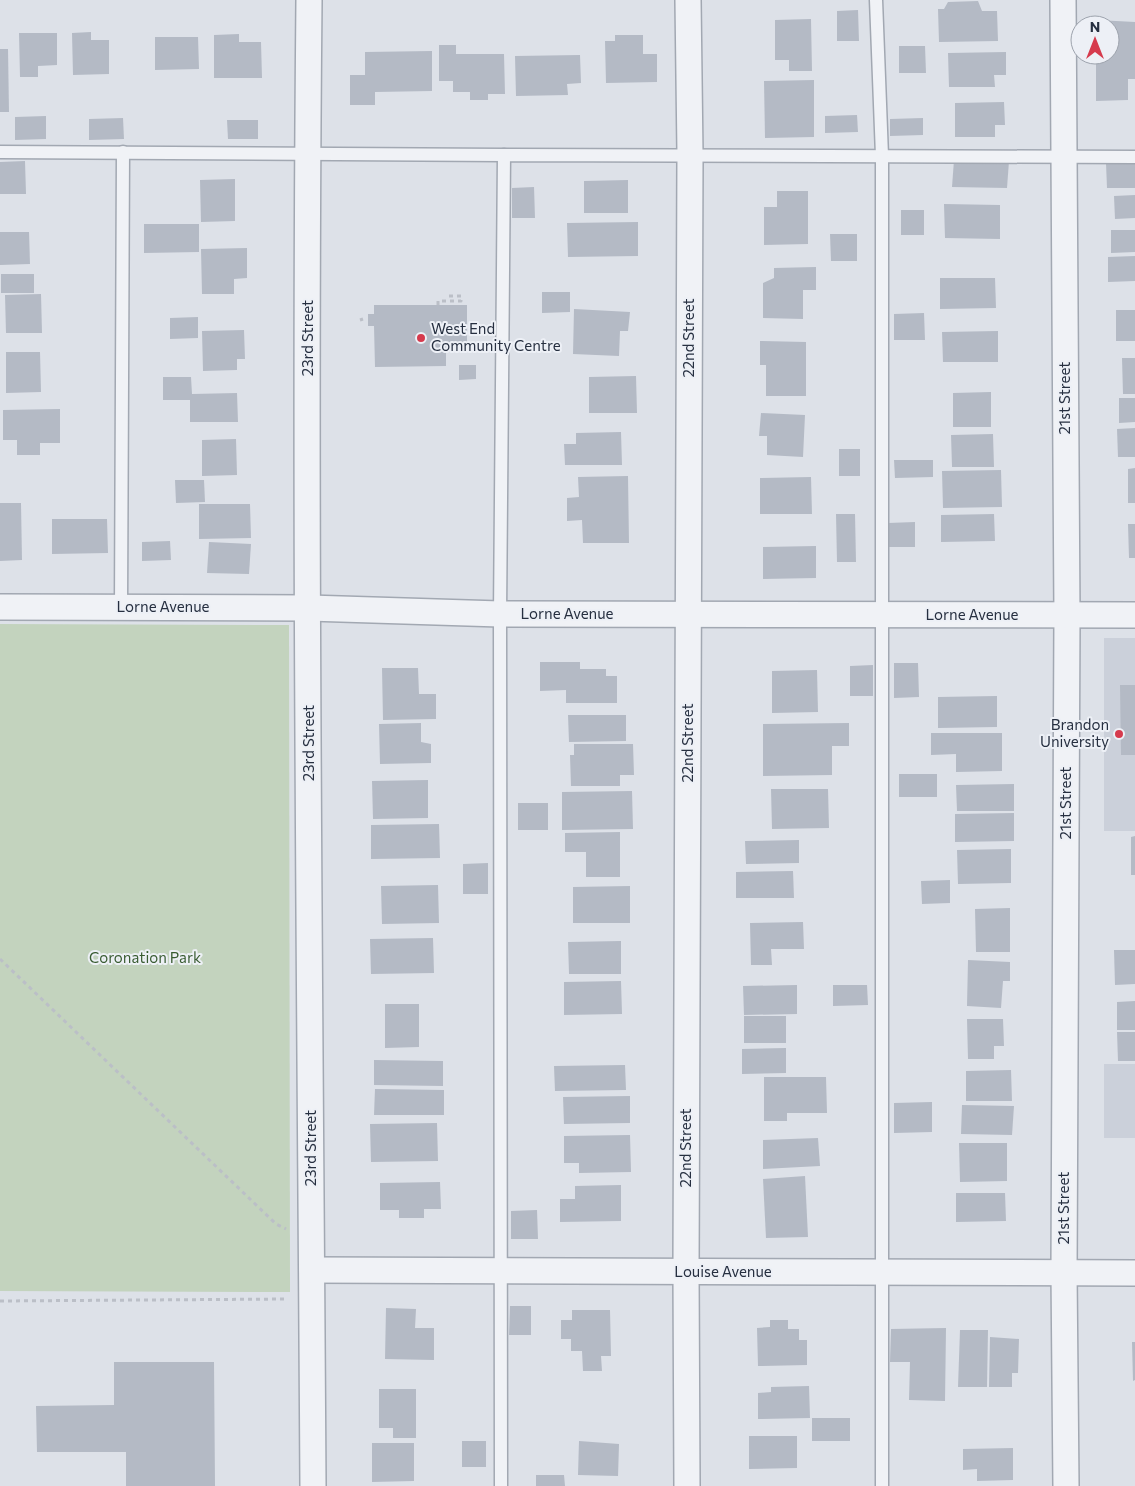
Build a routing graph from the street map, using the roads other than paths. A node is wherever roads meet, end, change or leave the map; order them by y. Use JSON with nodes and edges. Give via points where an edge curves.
{"nodes":[{"id":1,"x":309,"y":0,"type":"edge"},
{"id":2,"x":688,"y":0,"type":"edge"},
{"id":3,"x":876,"y":0,"type":"edge"},
{"id":4,"x":1063,"y":0,"type":"edge"},
{"id":5,"x":0,"y":152,"type":"edge"},
{"id":6,"x":123,"y":152,"type":"junction"},
{"id":7,"x":308,"y":153,"type":"junction"},
{"id":8,"x":690,"y":154,"type":"junction"},
{"id":9,"x":504,"y":155,"type":"junction"},
{"id":10,"x":882,"y":156,"type":"junction"},
{"id":11,"x":1064,"y":157,"type":"junction"},
{"id":12,"x":1135,"y":157,"type":"edge"},
{"id":13,"x":0,"y":607,"type":"edge"},
{"id":14,"x":121,"y":607,"type":"junction"},
{"id":15,"x":308,"y":608,"type":"junction"},
{"id":16,"x":500,"y":614,"type":"junction"},
{"id":17,"x":881,"y":614,"type":"junction"},
{"id":18,"x":689,"y":615,"type":"junction"},
{"id":19,"x":1067,"y":616,"type":"junction"},
{"id":20,"x":1135,"y":616,"type":"edge"},
{"id":21,"x":312,"y":1270,"type":"junction"},
{"id":22,"x":502,"y":1271,"type":"junction"},
{"id":23,"x":686,"y":1272,"type":"junction"},
{"id":24,"x":882,"y":1272,"type":"junction"},
{"id":25,"x":1064,"y":1272,"type":"junction"},
{"id":26,"x":1135,"y":1273,"type":"edge"},
{"id":27,"x":313,"y":1486,"type":"edge"},
{"id":28,"x":501,"y":1486,"type":"edge"},
{"id":29,"x":687,"y":1486,"type":"edge"},
{"id":30,"x":882,"y":1486,"type":"edge"},
{"id":31,"x":1066,"y":1486,"type":"edge"}],
"edges":[{"from":1,"to":7,"type":"street","name":"23rd Street"},
{"from":2,"to":8,"type":"street","name":"22nd Street"},
{"from":3,"to":10,"type":"lane"},
{"from":4,"to":11,"type":"street","name":"21st Street"},
{"from":5,"to":6,"type":"lane"},
{"from":6,"to":7,"type":"lane"},
{"from":6,"to":14,"type":"lane"},
{"from":7,"to":9,"type":"lane"},
{"from":7,"to":15,"type":"street","name":"23rd Street"},
{"from":8,"to":9,"type":"lane"},
{"from":8,"to":10,"type":"lane"},
{"from":8,"to":18,"type":"street","name":"22nd Street"},
{"from":9,"to":16,"type":"lane"},
{"from":10,"to":11,"type":"lane"},
{"from":10,"to":17,"type":"lane"},
{"from":11,"to":12,"type":"lane"},
{"from":11,"to":19,"type":"street","name":"21st Street"},
{"from":13,"to":14,"type":"street","name":"Lorne Avenue"},
{"from":14,"to":15,"type":"street","name":"Lorne Avenue"},
{"from":15,"to":16,"type":"street","name":"Lorne Avenue"},
{"from":15,"to":21,"type":"street","name":"23rd Street"},
{"from":16,"to":18,"type":"street","name":"Lorne Avenue"},
{"from":16,"to":22,"type":"lane"},
{"from":17,"to":18,"type":"street","name":"Lorne Avenue"},
{"from":17,"to":19,"type":"street","name":"Lorne Avenue"},
{"from":17,"to":24,"type":"lane"},
{"from":18,"to":23,"type":"street","name":"22nd Street"},
{"from":19,"to":20,"type":"street","name":"Lorne Avenue"},
{"from":19,"to":25,"type":"street","name":"21st Street"},
{"from":21,"to":22,"type":"street","name":"Louise Avenue"},
{"from":21,"to":27,"type":"street","name":"23rd Street"},
{"from":22,"to":23,"type":"street","name":"Louise Avenue"},
{"from":22,"to":28,"type":"lane"},
{"from":23,"to":24,"type":"street","name":"Louise Avenue"},
{"from":23,"to":29,"type":"street","name":"22nd Street"},
{"from":24,"to":25,"type":"street","name":"Louise Avenue"},
{"from":24,"to":30,"type":"lane"},
{"from":25,"to":26,"type":"street","name":"Louise Avenue"},
{"from":25,"to":31,"type":"street","name":"21st Street"}]}
